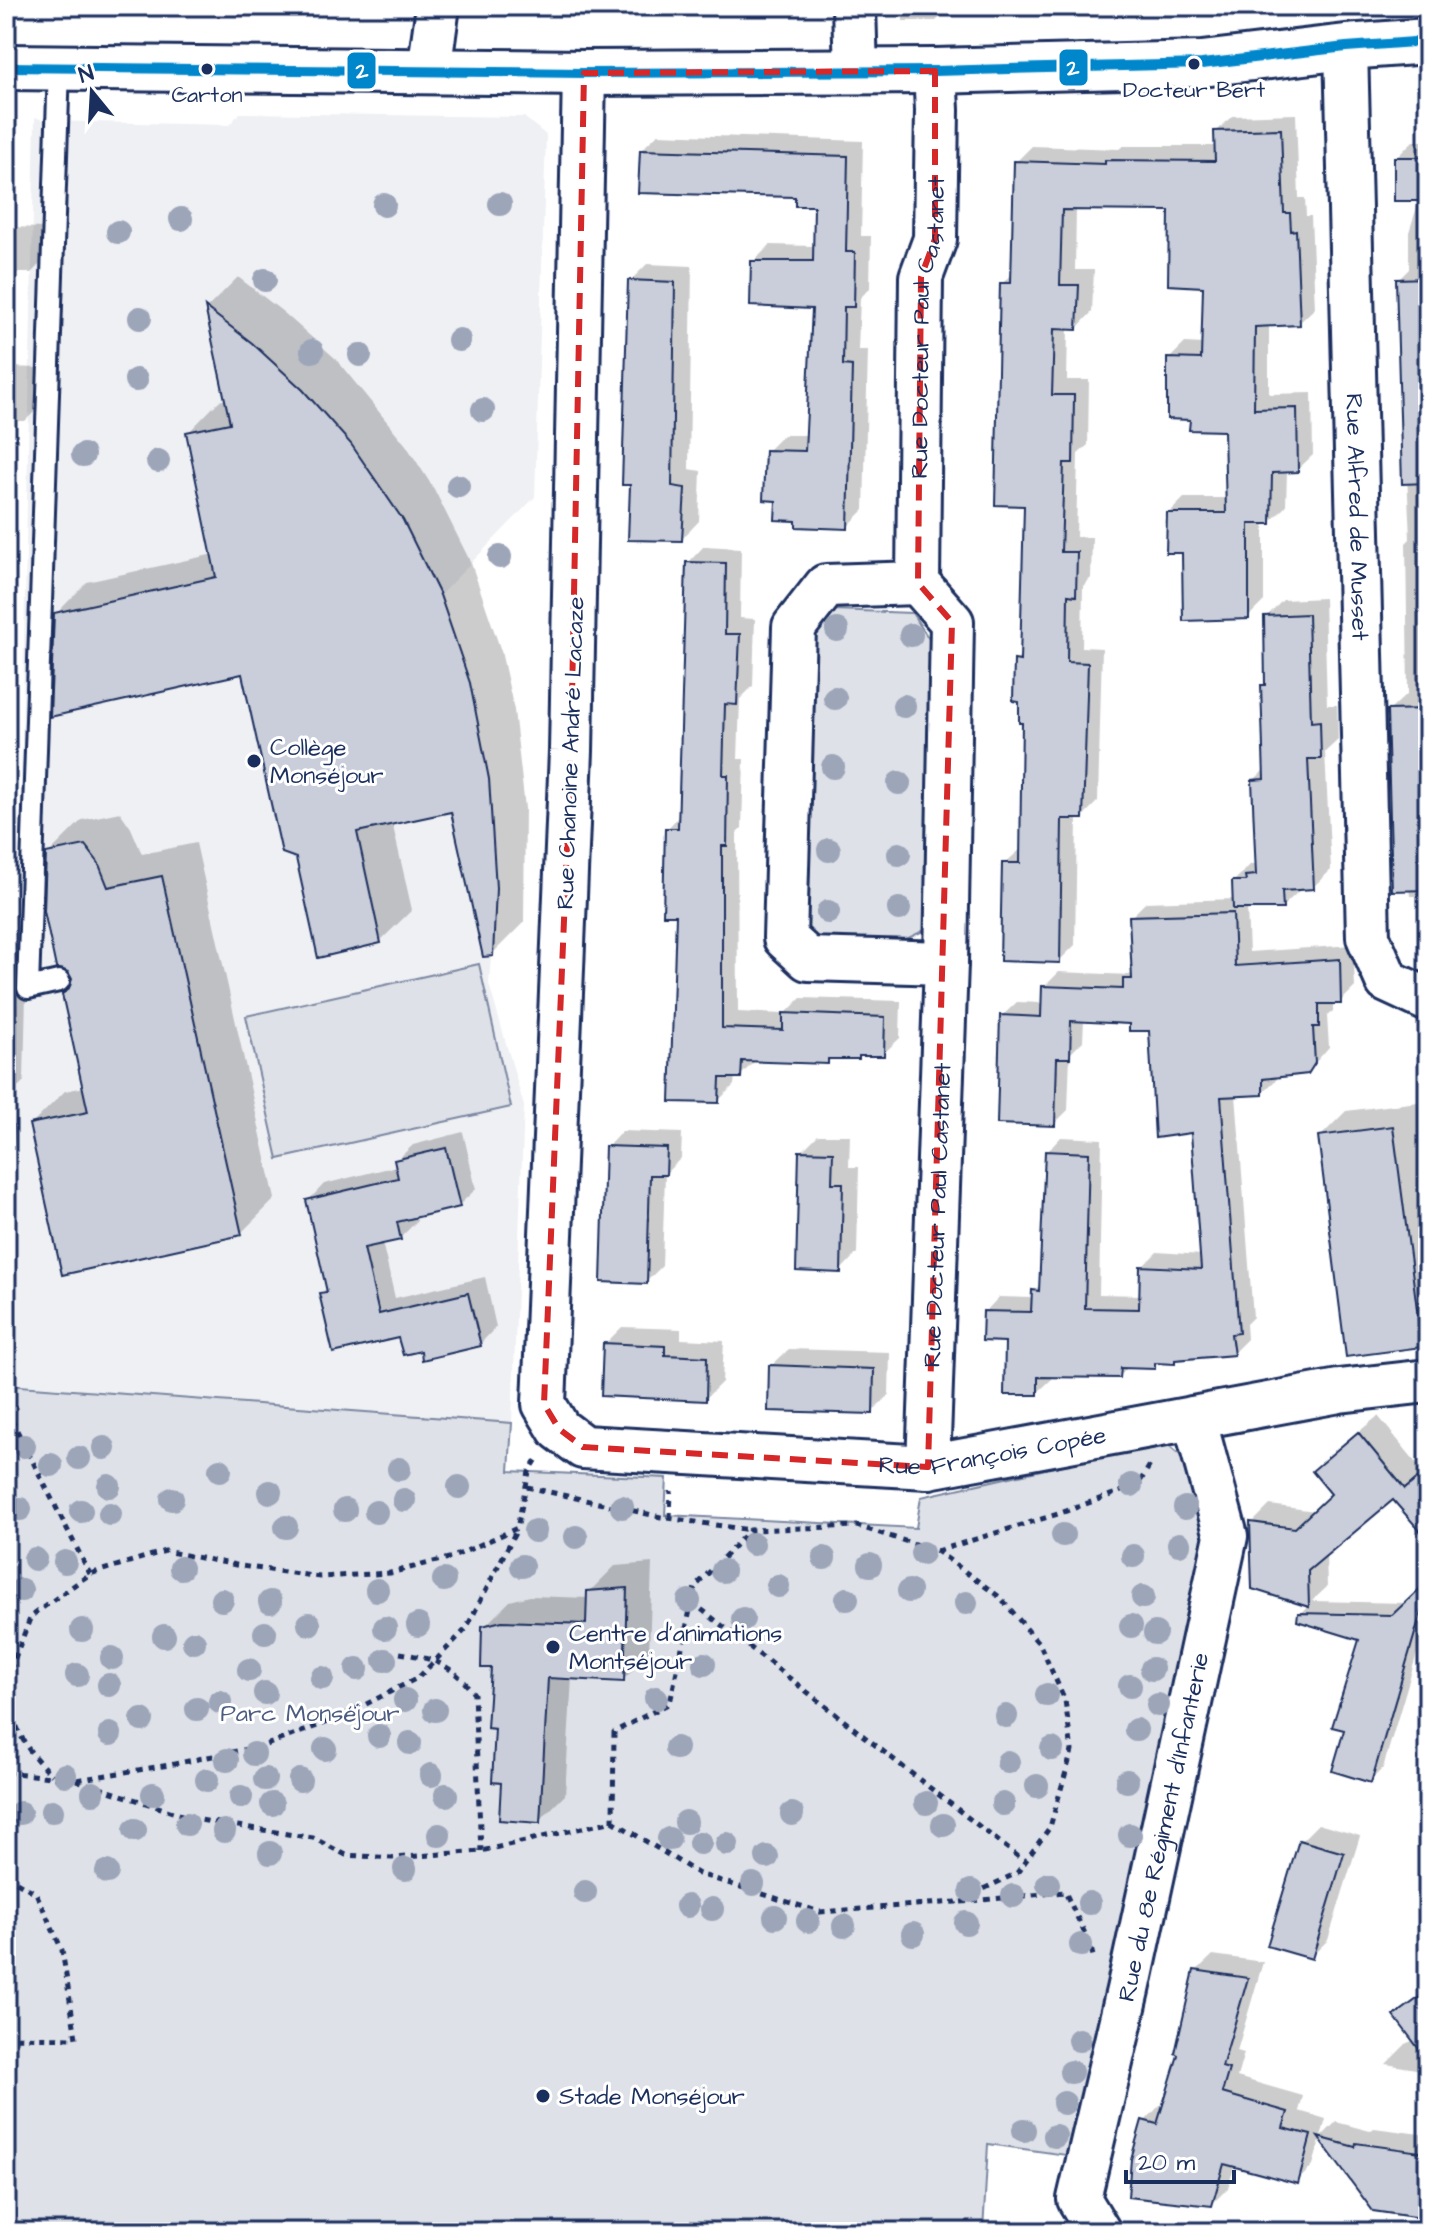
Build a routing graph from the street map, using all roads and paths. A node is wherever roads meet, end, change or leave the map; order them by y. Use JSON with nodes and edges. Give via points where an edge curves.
{"nodes":[{"id":1,"x":438,"y":6,"type":"edge"},
{"id":2,"x":854,"y":6,"type":"edge"},
{"id":3,"x":1428,"y":41,"type":"edge"},
{"id":4,"x":1346,"y":47,"type":"junction"},
{"id":5,"x":6,"y":67,"type":"edge"},
{"id":6,"x":59,"y":67,"type":"junction"},
{"id":7,"x":429,"y":71,"type":"junction"},
{"id":8,"x":935,"y":71,"type":"junction"},
{"id":9,"x":856,"y":72,"type":"junction"},
{"id":10,"x":584,"y":73,"type":"junction"},
{"id":11,"x":918,"y":583,"type":"junction"},
{"id":12,"x":946,"y":963,"type":"junction"},
{"id":13,"x":59,"y":981,"type":"dead end"},
{"id":14,"x":1428,"y":1000,"type":"edge"},
{"id":15,"x":1428,"y":1381,"type":"edge"},
{"id":16,"x":6,"y":1409,"type":"edge"},
{"id":17,"x":1194,"y":1418,"type":"junction"},
{"id":18,"x":559,"y":1429,"type":"junction"},
{"id":19,"x":1152,"y":1463,"type":"dead end"},
{"id":20,"x":928,"y":1467,"type":"junction"},
{"id":21,"x":527,"y":1487,"type":"junction"},
{"id":22,"x":517,"y":1528,"type":"junction"},
{"id":23,"x":750,"y":1530,"type":"junction"},
{"id":24,"x":937,"y":1551,"type":"junction"},
{"id":25,"x":90,"y":1574,"type":"junction"},
{"id":26,"x":692,"y":1602,"type":"junction"},
{"id":27,"x":400,"y":1653,"type":"dead end"},
{"id":28,"x":435,"y":1659,"type":"junction"},
{"id":29,"x":7,"y":1680,"type":"edge"},
{"id":30,"x":6,"y":1772,"type":"edge"},
{"id":31,"x":54,"y":1777,"type":"junction"},
{"id":32,"x":76,"y":1780,"type":"junction"},
{"id":33,"x":613,"y":1821,"type":"junction"},
{"id":34,"x":481,"y":1851,"type":"junction"},
{"id":35,"x":1025,"y":1862,"type":"junction"},
{"id":36,"x":6,"y":1876,"type":"edge"},
{"id":37,"x":956,"y":1902,"type":"junction"},
{"id":38,"x":1128,"y":1990,"type":"junction"},
{"id":39,"x":6,"y":2037,"type":"edge"},
{"id":40,"x":1099,"y":2232,"type":"edge"}],
"edges":[{"from":1,"to":7,"type":"street"},
{"from":2,"to":9,"type":"street"},
{"from":3,"to":4,"type":"street"},
{"from":4,"to":8,"type":"street","via":[[1202,64]]},
{"from":4,"to":14,"type":"street","name":"Rue Alfred de Musset","via":[[1368,937],[1387,981]]},
{"from":5,"to":6,"type":"street"},
{"from":6,"to":7,"type":"street"},
{"from":6,"to":13,"type":"lane","via":[[28,988]]},
{"from":7,"to":10,"type":"street"},
{"from":8,"to":9,"type":"street"},
{"from":8,"to":11,"type":"street","name":"Rue Docteur Paul Castanet","via":[[935,239],[921,277]]},
{"from":9,"to":10,"type":"street"},
{"from":10,"to":18,"type":"street","name":"Rue Chanoine André Lacaze","via":[[571,751],[544,1404]]},
{"from":11,"to":12,"type":"street","name":"Rue Docteur Paul Castanet","via":[[952,622]]},
{"from":11,"to":12,"type":"street","via":[[826,586],[794,627],[785,938],[808,959]]},
{"from":12,"to":20,"type":"street","name":"Rue Docteur Paul Castanet"},
{"from":15,"to":17,"type":"street","name":"Rue François Copée","via":[[1339,1391]]},
{"from":16,"to":25,"type":"path"},
{"from":17,"to":20,"type":"street","name":"Rue François Copée"},
{"from":17,"to":38,"type":"street","name":"Rue du 8e Régiment d'Infanterie","via":[[1226,1536]]},
{"from":18,"to":20,"type":"street","name":"Rue François Copée","via":[[583,1447]]},
{"from":18,"to":21,"type":"path","via":[[529,1472]]},
{"from":19,"to":24,"type":"path","via":[[1138,1485]]},
{"from":21,"to":22,"type":"path"},
{"from":21,"to":23,"type":"path","via":[[661,1517]]},
{"from":22,"to":25,"type":"path","via":[[453,1557],[390,1573],[320,1577],[165,1551]]},
{"from":22,"to":28,"type":"path","via":[[466,1629]]},
{"from":23,"to":24,"type":"path","via":[[857,1526]]},
{"from":23,"to":26,"type":"path","via":[[695,1587]]},
{"from":24,"to":35,"type":"path","via":[[1001,1598],[1040,1645],[1065,1700],[1072,1751],[1050,1827]]},
{"from":25,"to":29,"type":"path","via":[[31,1616]]},
{"from":26,"to":33,"type":"path","via":[[670,1703],[614,1732]]},
{"from":26,"to":35,"type":"path"},
{"from":27,"to":28,"type":"path"},
{"from":28,"to":32,"type":"path","via":[[419,1677],[266,1745]]},
{"from":28,"to":34,"type":"path","via":[[462,1677],[474,1694]]},
{"from":29,"to":31,"type":"path","via":[[9,1706],[21,1737]]},
{"from":30,"to":31,"type":"path"},
{"from":31,"to":32,"type":"path"},
{"from":32,"to":34,"type":"path","via":[[194,1819],[313,1838],[346,1855],[392,1858]]},
{"from":33,"to":34,"type":"path"},
{"from":33,"to":37,"type":"path","via":[[699,1874],[820,1912]]},
{"from":35,"to":37,"type":"path","via":[[1017,1873]]},
{"from":36,"to":39,"type":"path","via":[[36,1893],[62,1950],[76,2038]]},
{"from":37,"to":38,"type":"path","via":[[1065,1892],[1090,1944],[1098,1975]]},
{"from":38,"to":40,"type":"street","name":"Rue du 8e Régiment d'Infanterie","via":[[1079,2199]]}]}
